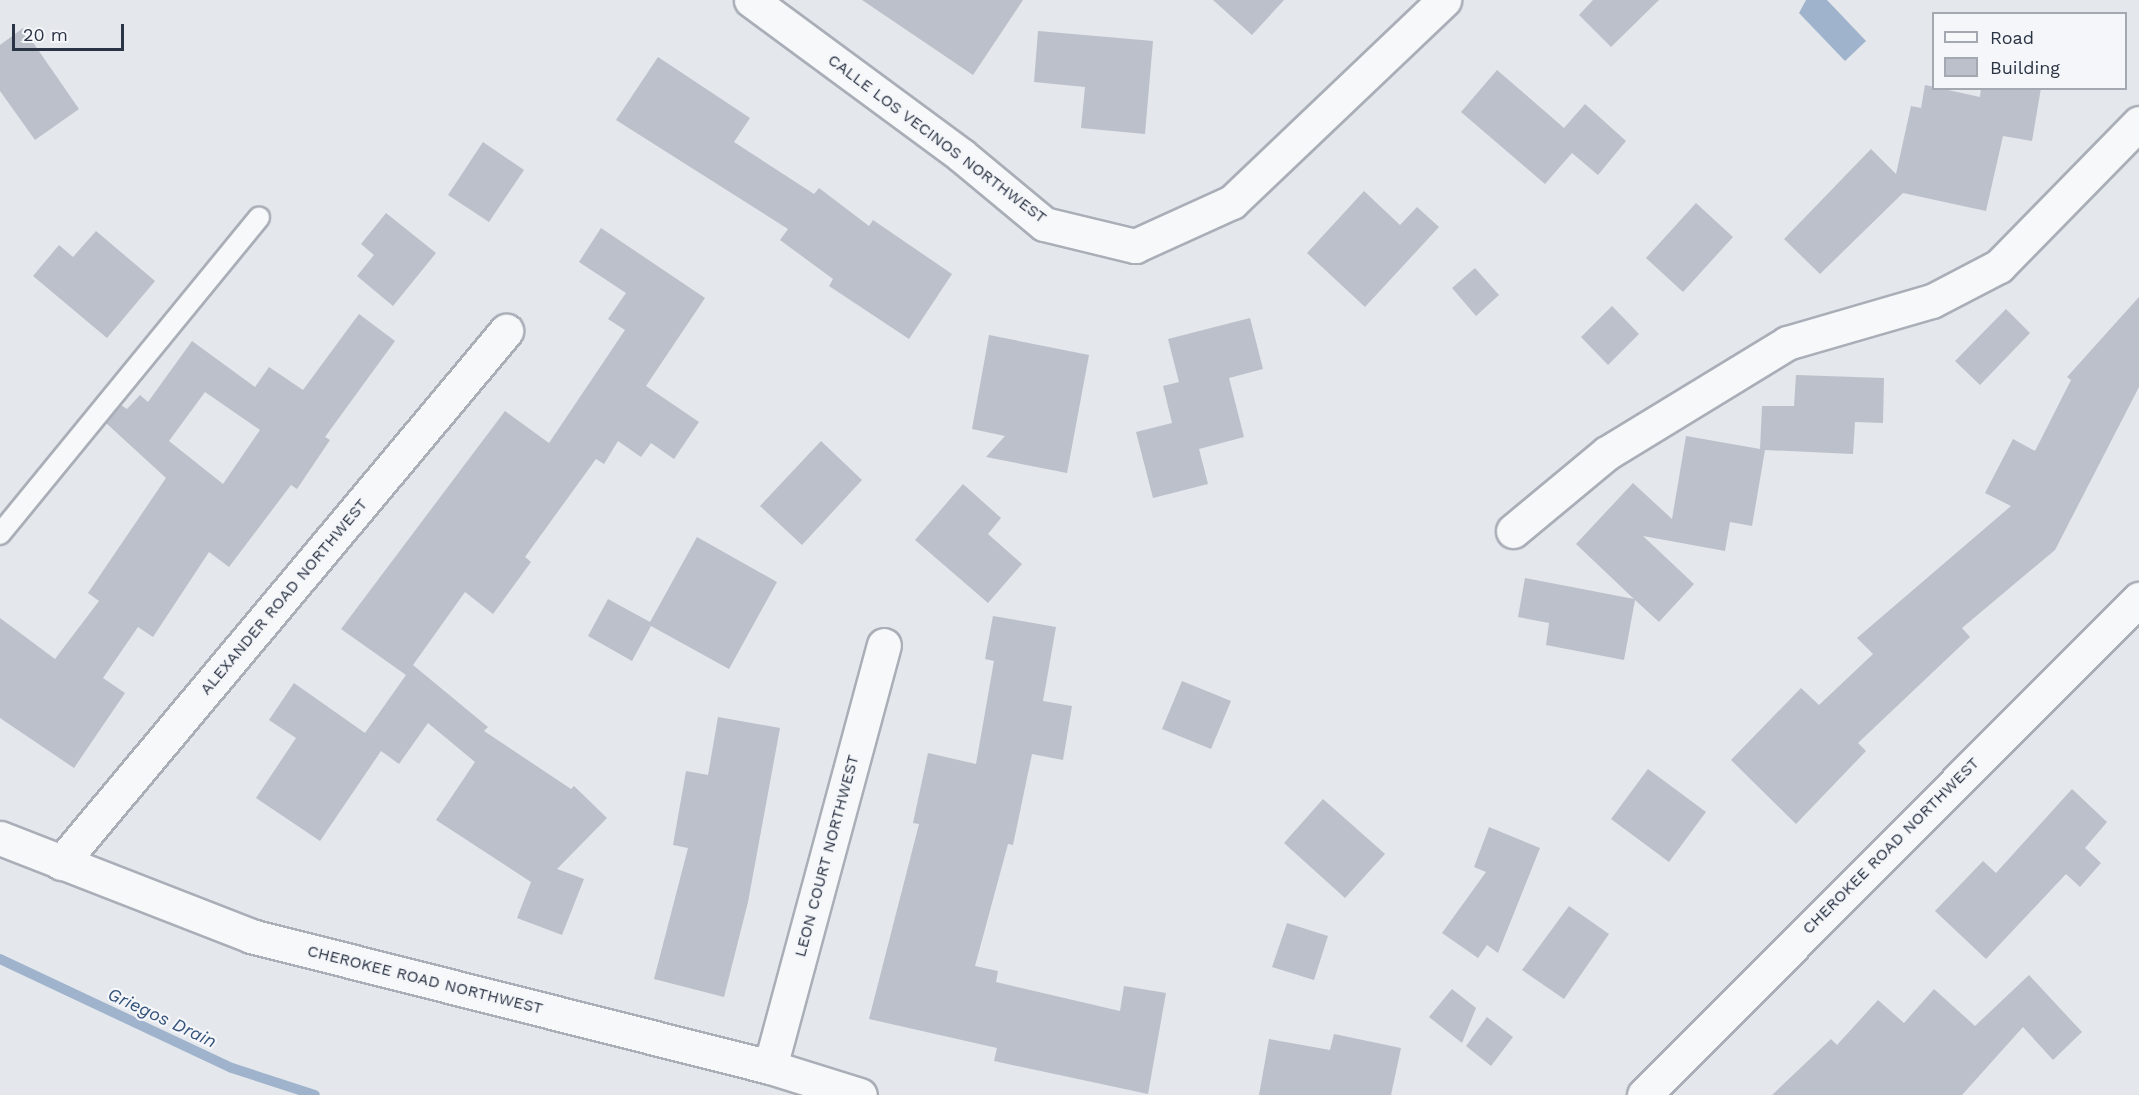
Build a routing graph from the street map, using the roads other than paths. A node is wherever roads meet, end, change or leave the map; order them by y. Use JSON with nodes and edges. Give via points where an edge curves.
{"nodes":[{"id":1,"x":751,"y":0,"type":"edge"},
{"id":2,"x":1444,"y":0,"type":"edge"},
{"id":3,"x":2139,"y":123,"type":"edge"},
{"id":4,"x":259,"y":217,"type":"dead end"},
{"id":5,"x":506,"y":331,"type":"dead end"},
{"id":6,"x":1513,"y":531,"type":"dead end"},
{"id":7,"x":0,"y":534,"type":"edge"},
{"id":8,"x":2139,"y":599,"type":"edge"},
{"id":9,"x":884,"y":645,"type":"dead end"},
{"id":10,"x":0,"y":838,"type":"edge"},
{"id":11,"x":61,"y":863,"type":"junction"},
{"id":12,"x":770,"y":1067,"type":"junction"},
{"id":13,"x":860,"y":1095,"type":"edge"},
{"id":14,"x":1644,"y":1095,"type":"edge"}],
"edges":[{"from":1,"to":2,"type":"street","name":"CALLE LOS VECINOS NORTHWEST","via":[[961,155],[1044,224],[1136,246],[1232,202]]},
{"from":3,"to":6,"type":"street","via":[[1999,267],[1932,301],[1787,343],[1607,453]]},
{"from":4,"to":7,"type":"lane"},
{"from":5,"to":11,"type":"street","name":"ALEXANDER ROAD NORTHWEST"},
{"from":8,"to":14,"type":"street","name":"CHEROKEE ROAD NORTHWEST"},
{"from":9,"to":12,"type":"street","name":"LEON COURT NORTHWEST"},
{"from":10,"to":11,"type":"street","name":"CHEROKEE ROAD NORTHWEST"},
{"from":11,"to":12,"type":"street","name":"CHEROKEE ROAD NORTHWEST","via":[[251,936]]},
{"from":12,"to":13,"type":"street","name":"CHEROKEE ROAD NORTHWEST"}]}
